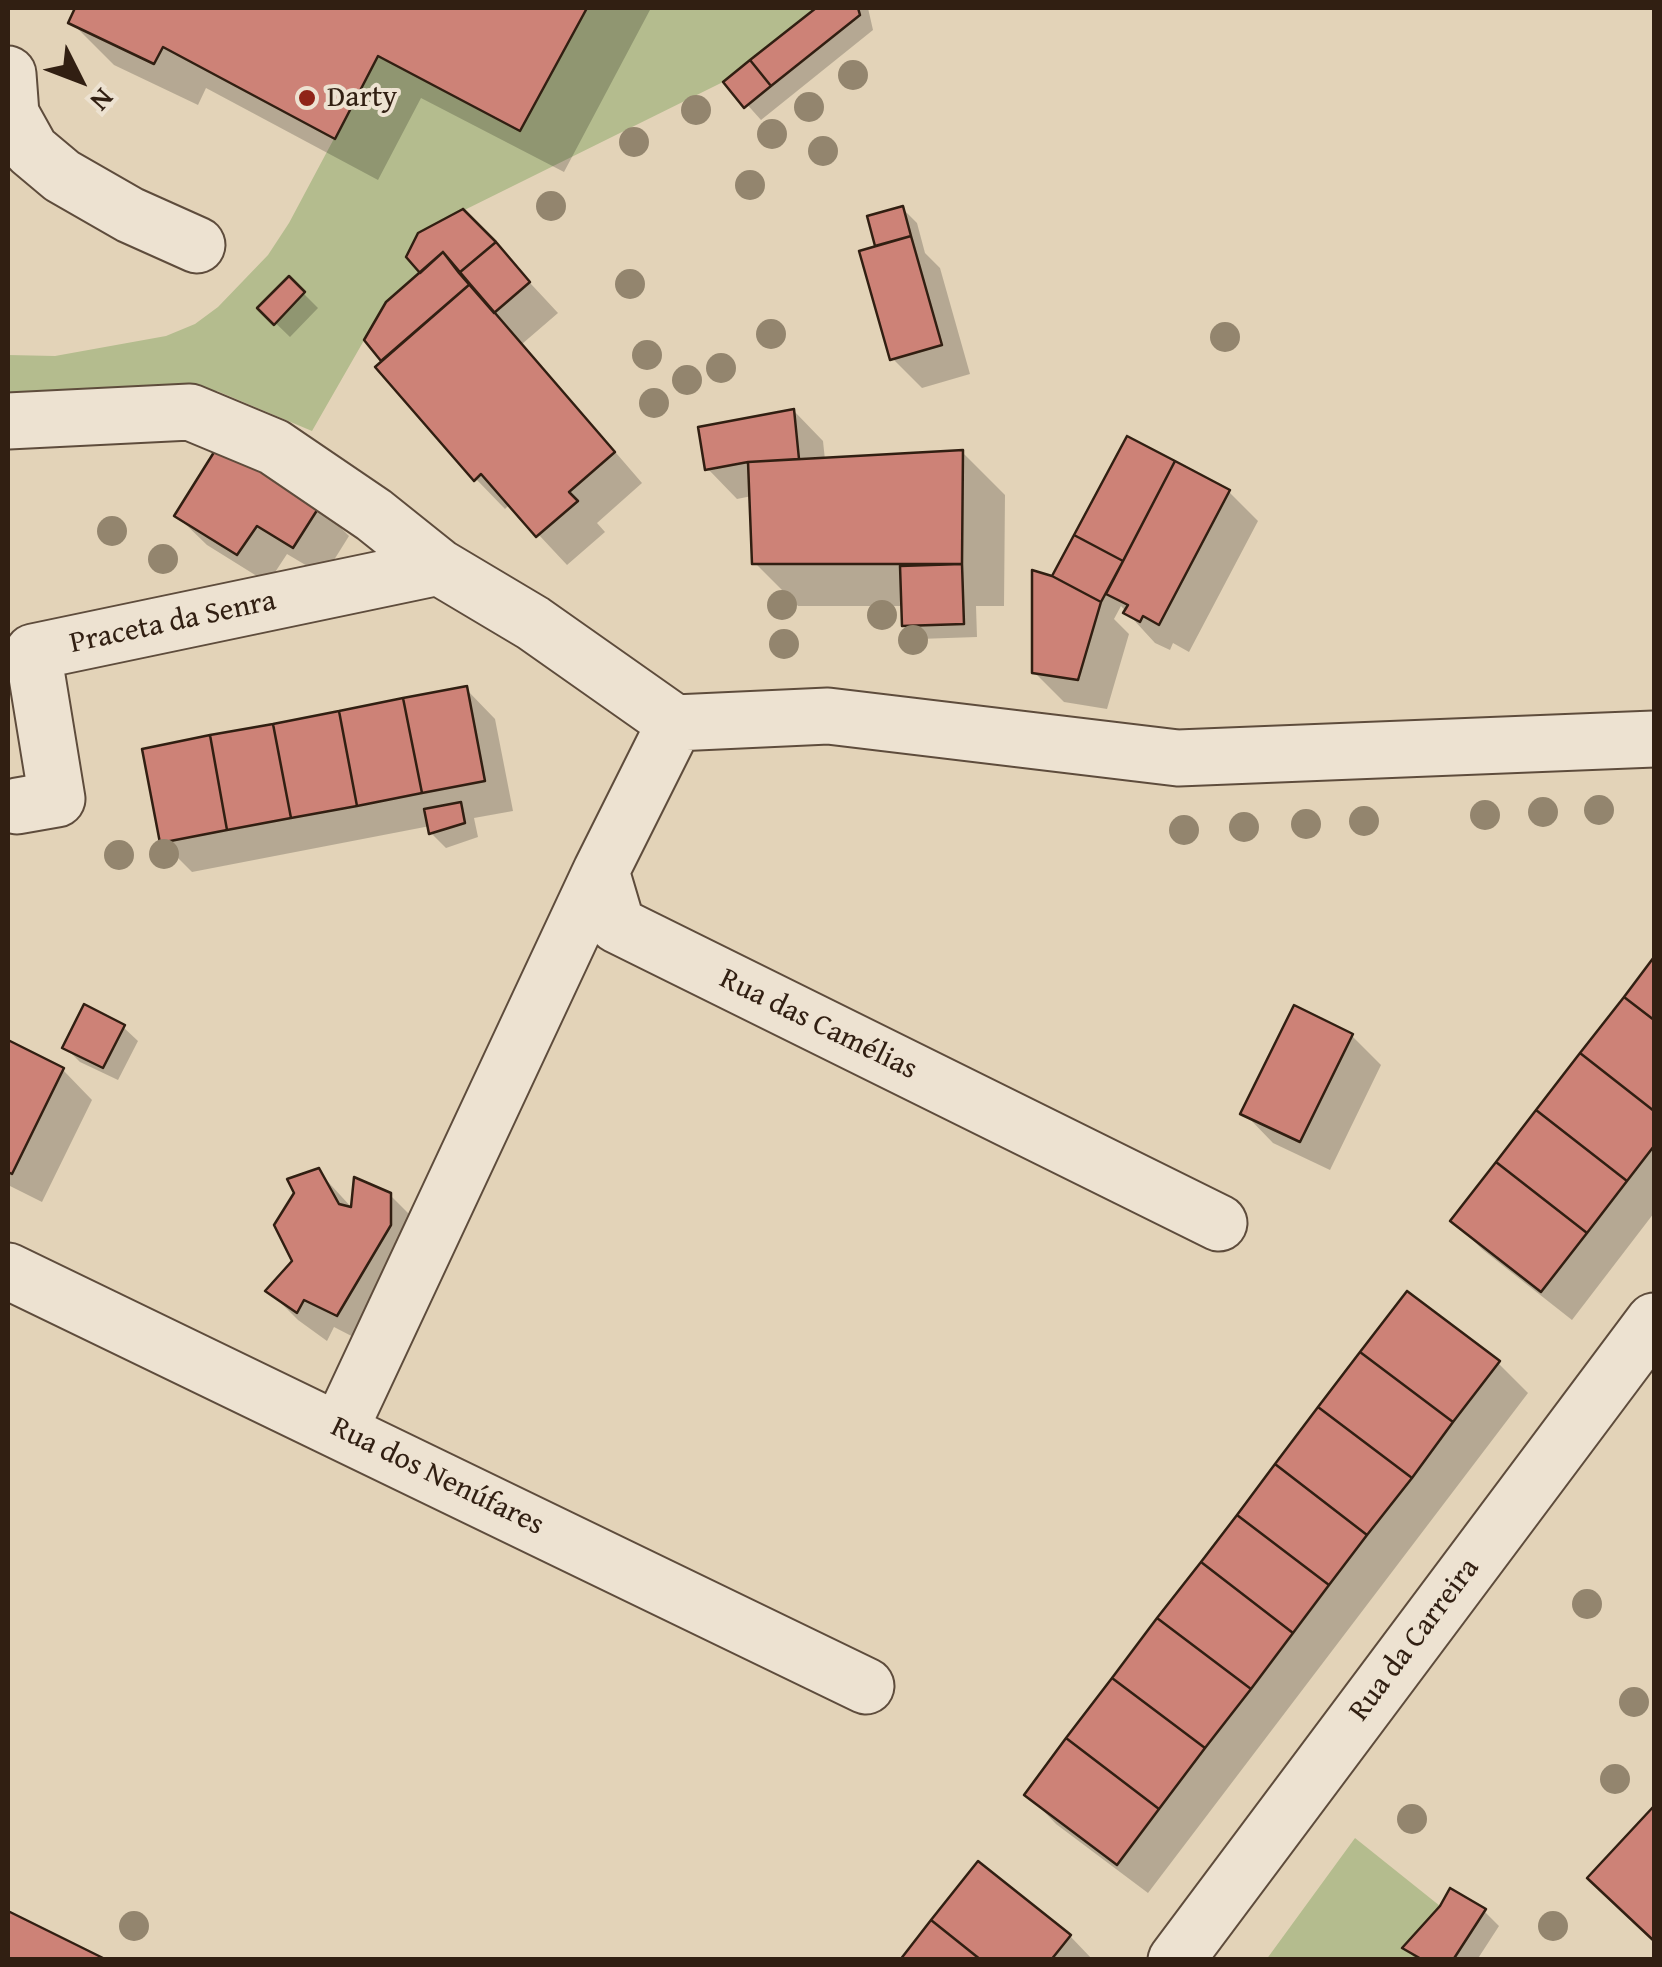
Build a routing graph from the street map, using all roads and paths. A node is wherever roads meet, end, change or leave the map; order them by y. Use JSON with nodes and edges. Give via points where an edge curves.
{"nodes":[{"id":1,"x":8,"y":74,"type":"edge"},
{"id":2,"x":197,"y":245,"type":"dead end"},
{"id":3,"x":8,"y":421,"type":"edge"},
{"id":4,"x":439,"y":567,"type":"junction"},
{"id":5,"x":675,"y":723,"type":"junction"},
{"id":6,"x":1654,"y":739,"type":"edge"},
{"id":7,"x":17,"y":806,"type":"dead end"},
{"id":8,"x":601,"y":871,"type":"junction"},
{"id":9,"x":1219,"y":1223,"type":"dead end"},
{"id":10,"x":8,"y":1271,"type":"edge"},
{"id":11,"x":1654,"y":1321,"type":"edge"},
{"id":12,"x":340,"y":1429,"type":"junction"},
{"id":13,"x":866,"y":1686,"type":"dead end"},
{"id":14,"x":1176,"y":1960,"type":"edge"}],
"edges":[{"from":1,"to":2,"type":"street","via":[[10,114],[32,150],[62,176]]},
{"from":3,"to":4,"type":"street","via":[[190,412],[274,447]]},
{"from":4,"to":5,"type":"street","via":[[533,623]]},
{"from":4,"to":7,"type":"street","name":"Praceta da Senra","via":[[33,652],[57,799]]},
{"from":5,"to":6,"type":"street","via":[[828,716],[1178,758]]},
{"from":5,"to":8,"type":"street"},
{"from":8,"to":9,"type":"street","name":"Rua das Camélias","via":[[617,925]]},
{"from":8,"to":12,"type":"street"},
{"from":10,"to":12,"type":"street","name":"Rua dos Nenúfares"},
{"from":11,"to":14,"type":"street","name":"Rua da Carreira"},
{"from":12,"to":13,"type":"street","name":"Rua dos Nenúfares"}]}
